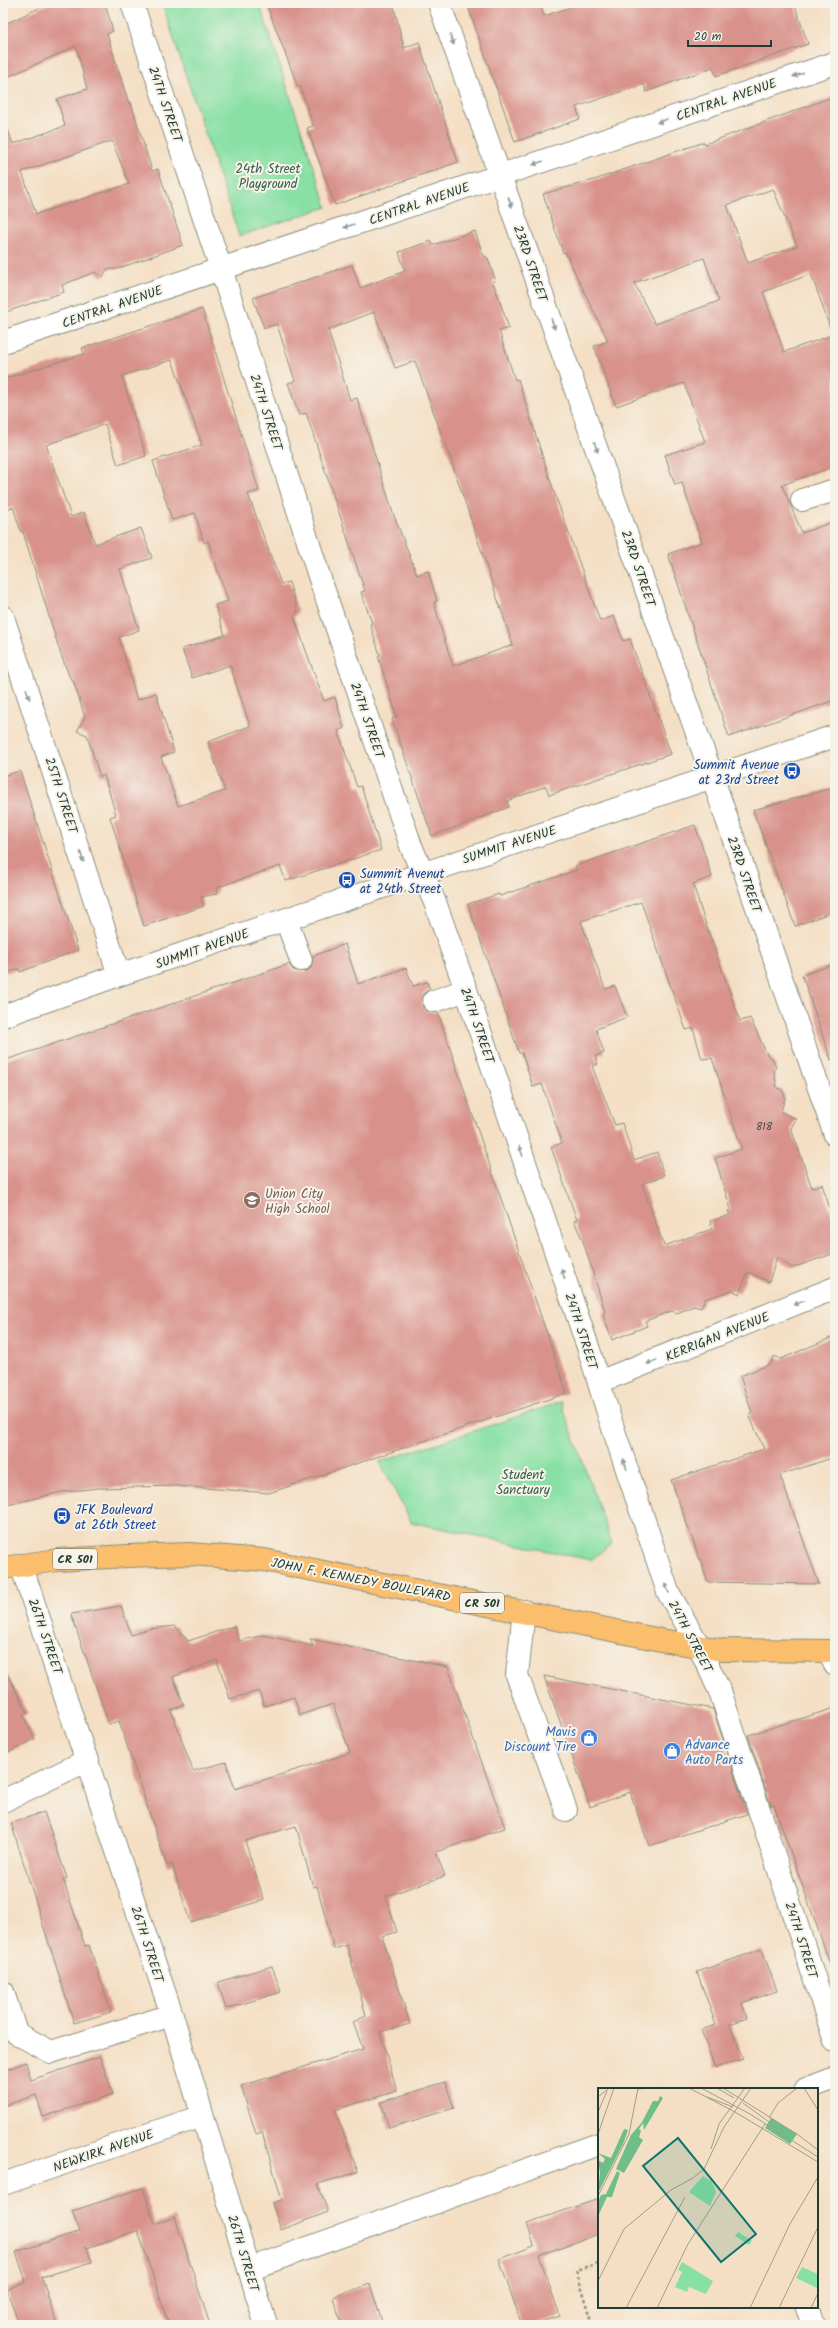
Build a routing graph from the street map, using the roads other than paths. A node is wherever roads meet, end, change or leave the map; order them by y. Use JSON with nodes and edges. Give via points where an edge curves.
{"nodes":[{"id":1,"x":132,"y":3,"type":"edge"},
{"id":2,"x":439,"y":3,"type":"edge"},
{"id":3,"x":835,"y":63,"type":"edge"},
{"id":4,"x":501,"y":175,"type":"junction"},
{"id":5,"x":221,"y":269,"type":"junction"},
{"id":6,"x":3,"y":342,"type":"edge"},
{"id":7,"x":835,"y":490,"type":"edge"},
{"id":8,"x":802,"y":500,"type":"dead end"},
{"id":9,"x":3,"y":617,"type":"edge"},
{"id":10,"x":11,"y":666,"type":"edge"},
{"id":11,"x":835,"y":736,"type":"edge"},
{"id":12,"x":712,"y":776,"type":"junction"},
{"id":13,"x":423,"y":873,"type":"junction"},
{"id":14,"x":286,"y":920,"type":"junction"},
{"id":15,"x":301,"y":960,"type":"dead end"},
{"id":16,"x":119,"y":974,"type":"junction"},
{"id":17,"x":466,"y":990,"type":"junction"},
{"id":18,"x":434,"y":1001,"type":"dead end"},
{"id":19,"x":3,"y":1016,"type":"edge"},
{"id":20,"x":835,"y":1135,"type":"edge"},
{"id":21,"x":835,"y":1288,"type":"edge"},
{"id":22,"x":599,"y":1382,"type":"junction"},
{"id":23,"x":12,"y":1567,"type":"edge"},
{"id":24,"x":524,"y":1611,"type":"junction"},
{"id":25,"x":699,"y":1646,"type":"junction"},
{"id":26,"x":833,"y":1656,"type":"edge"},
{"id":27,"x":88,"y":1760,"type":"junction"},
{"id":28,"x":3,"y":1801,"type":"edge"},
{"id":29,"x":566,"y":1810,"type":"dead end"},
{"id":30,"x":3,"y":1992,"type":"edge"},
{"id":31,"x":172,"y":2015,"type":"junction"},
{"id":32,"x":835,"y":2041,"type":"edge"},
{"id":33,"x":835,"y":2078,"type":"edge"},
{"id":34,"x":809,"y":2088,"type":"edge"},
{"id":35,"x":202,"y":2116,"type":"junction"},
{"id":36,"x":598,"y":2144,"type":"edge"},
{"id":37,"x":3,"y":2184,"type":"edge"},
{"id":38,"x":249,"y":2269,"type":"junction"},
{"id":39,"x":807,"y":2308,"type":"edge"},
{"id":40,"x":266,"y":2325,"type":"edge"},
{"id":41,"x":813,"y":2325,"type":"edge"}],
"edges":[{"from":1,"to":5,"type":"street","name":"24TH STREET"},
{"from":2,"to":4,"type":"street","name":"23RD STREET","one_way":true},
{"from":3,"to":4,"type":"street","name":"CENTRAL AVENUE","one_way":true},
{"from":4,"to":5,"type":"street","name":"CENTRAL AVENUE","one_way":true},
{"from":4,"to":12,"type":"street","name":"23RD STREET","one_way":true},
{"from":5,"to":6,"type":"street","name":"CENTRAL AVENUE"},
{"from":5,"to":13,"type":"street","name":"24TH STREET","via":[[319,576],[411,846]]},
{"from":7,"to":8,"type":"street"},
{"from":9,"to":10,"type":"street","name":"25TH STREET"},
{"from":10,"to":16,"type":"street","name":"25TH STREET","one_way":true},
{"from":11,"to":12,"type":"street","name":"SUMMIT AVENUE"},
{"from":12,"to":13,"type":"street","name":"SUMMIT AVENUE"},
{"from":12,"to":20,"type":"street","name":"23RD STREET"},
{"from":13,"to":14,"type":"street","name":"SUMMIT AVENUE"},
{"from":13,"to":17,"type":"street","name":"24TH STREET"},
{"from":14,"to":15,"type":"street"},
{"from":14,"to":16,"type":"street","name":"SUMMIT AVENUE"},
{"from":16,"to":19,"type":"street","name":"SUMMIT AVENUE"},
{"from":17,"to":18,"type":"street"},
{"from":22,"to":17,"type":"street","name":"24TH STREET","one_way":true},
{"from":21,"to":22,"type":"street","name":"KERRIGAN AVENUE","one_way":true},
{"from":25,"to":22,"type":"street","name":"24TH STREET","one_way":true,"via":[[668,1592]]},
{"from":23,"to":24,"type":"main road","name":"JOHN F. KENNEDY BOULEVARD","number":"CR 501","via":[[57,1560],[190,1554],[264,1560]]},
{"from":23,"to":27,"type":"street","name":"26TH STREET"},
{"from":24,"to":25,"type":"main road","name":"JOHN F. KENNEDY BOULEVARD","number":"CR 501"},
{"from":24,"to":29,"type":"street","via":[[517,1675]]},
{"from":25,"to":26,"type":"main road","name":"JOHN F. KENNEDY BOULEVARD","number":"CR 501","via":[[722,1650]]},
{"from":25,"to":32,"type":"street","name":"24TH STREET","via":[[721,1694]]},
{"from":27,"to":28,"type":"street"},
{"from":27,"to":31,"type":"street","name":"26TH STREET"},
{"from":30,"to":31,"type":"street","via":[[16,2033],[51,2052]]},
{"from":31,"to":35,"type":"street","name":"26TH STREET"},
{"from":33,"to":34,"type":"street"},
{"from":35,"to":37,"type":"street","name":"NEWKIRK AVENUE"},
{"from":35,"to":38,"type":"street","name":"26TH STREET"},
{"from":36,"to":38,"type":"street"},
{"from":38,"to":40,"type":"street","name":"26TH STREET"},
{"from":39,"to":41,"type":"street"}]}
